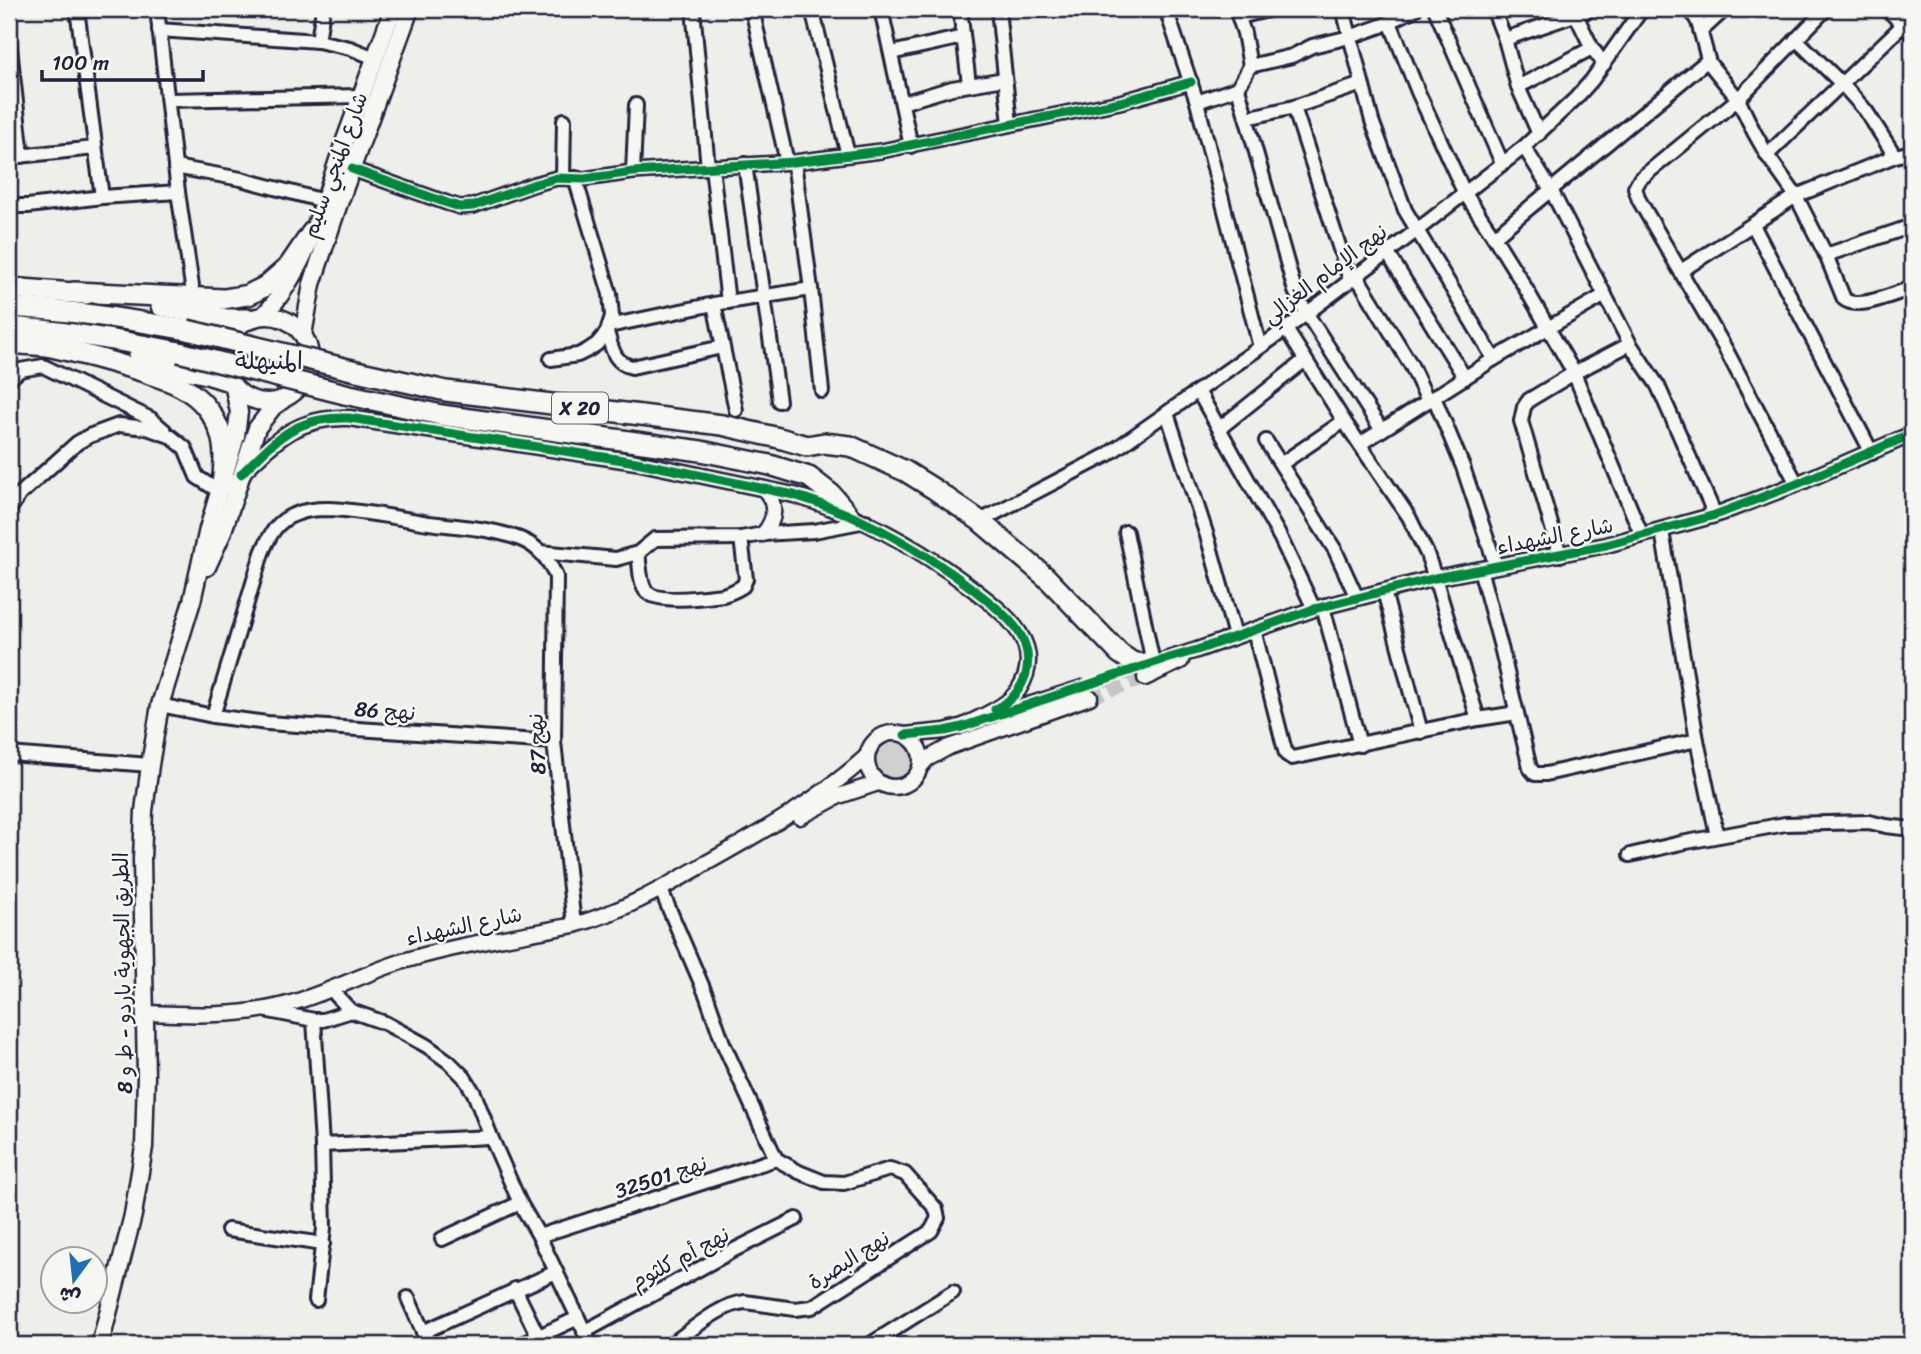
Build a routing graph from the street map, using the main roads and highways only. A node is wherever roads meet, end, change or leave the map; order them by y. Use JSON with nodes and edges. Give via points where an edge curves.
{"nodes":[{"id":1,"x":393,"y":9,"type":"edge"},
{"id":2,"x":410,"y":9,"type":"edge"},
{"id":3,"x":312,"y":232,"type":"junction"},
{"id":4,"x":9,"y":288,"type":"edge"},
{"id":5,"x":75,"y":292,"type":"junction"},
{"id":6,"x":9,"y":307,"type":"edge"},
{"id":7,"x":256,"y":318,"type":"junction"},
{"id":8,"x":9,"y":327,"type":"edge"},
{"id":9,"x":303,"y":335,"type":"junction"},
{"id":10,"x":9,"y":343,"type":"edge"},
{"id":11,"x":47,"y":346,"type":"junction"},
{"id":12,"x":232,"y":385,"type":"junction"},
{"id":13,"x":284,"y":400,"type":"junction"},
{"id":14,"x":220,"y":489,"type":"junction"},
{"id":15,"x":857,"y":517,"type":"road end"},
{"id":16,"x":192,"y":601,"type":"junction"},
{"id":17,"x":1145,"y":669,"type":"road end"},
{"id":18,"x":100,"y":1345,"type":"edge"}],
"edges":[{"from":1,"to":3,"type":"main road","name":"شارع المنجي سليم"},
{"from":2,"to":9,"type":"main road","name":"شارع المنجي سليم","via":[[312,284]]},
{"from":3,"to":5,"type":"highway","via":[[289,266],[248,295],[224,299]]},
{"from":3,"to":7,"type":"main road","name":"شارع المنجي سليم","via":[[292,279],[278,300]]},
{"from":4,"to":5,"type":"highway"},
{"from":5,"to":7,"type":"highway","via":[[227,319]]},
{"from":6,"to":17,"type":"highway","number":"X 20","bridge":true,"via":[[122,318],[187,330],[446,391],[722,425],[807,446],[841,443],[920,480],[980,521],[1047,578],[1119,653]]},
{"from":7,"to":9,"type":"main road","via":[[285,320]]},
{"from":7,"to":12,"type":"main road","via":[[239,326],[225,346],[224,370]]},
{"from":8,"to":15,"type":"highway","number":"X 20","bridge":true,"via":[[179,352],[441,415],[770,465],[809,477]]},
{"from":9,"to":13,"type":"main road","via":[[309,372]]},
{"from":10,"to":11,"type":"highway"},
{"from":11,"to":12,"type":"highway","via":[[141,359],[207,374]]},
{"from":11,"to":14,"type":"highway","via":[[104,359],[173,382],[191,393],[214,418],[220,432],[224,460]]},
{"from":12,"to":13,"type":"main road","via":[[257,402]]},
{"from":12,"to":14,"type":"main road","name":"الطريق الجهوية باردو - ط و 8","via":[[239,424]]},
{"from":13,"to":16,"type":"main road","name":"الطريق الجهوية باردو - ط و 8","via":[[257,428],[222,534]]},
{"from":14,"to":16,"type":"main road","name":"الطريق الجهوية باردو - ط و 8"},
{"from":16,"to":18,"type":"main road","name":"الطريق الجهوية باردو - ط و 8","via":[[160,705],[150,765],[142,835],[143,1159]]}]}
